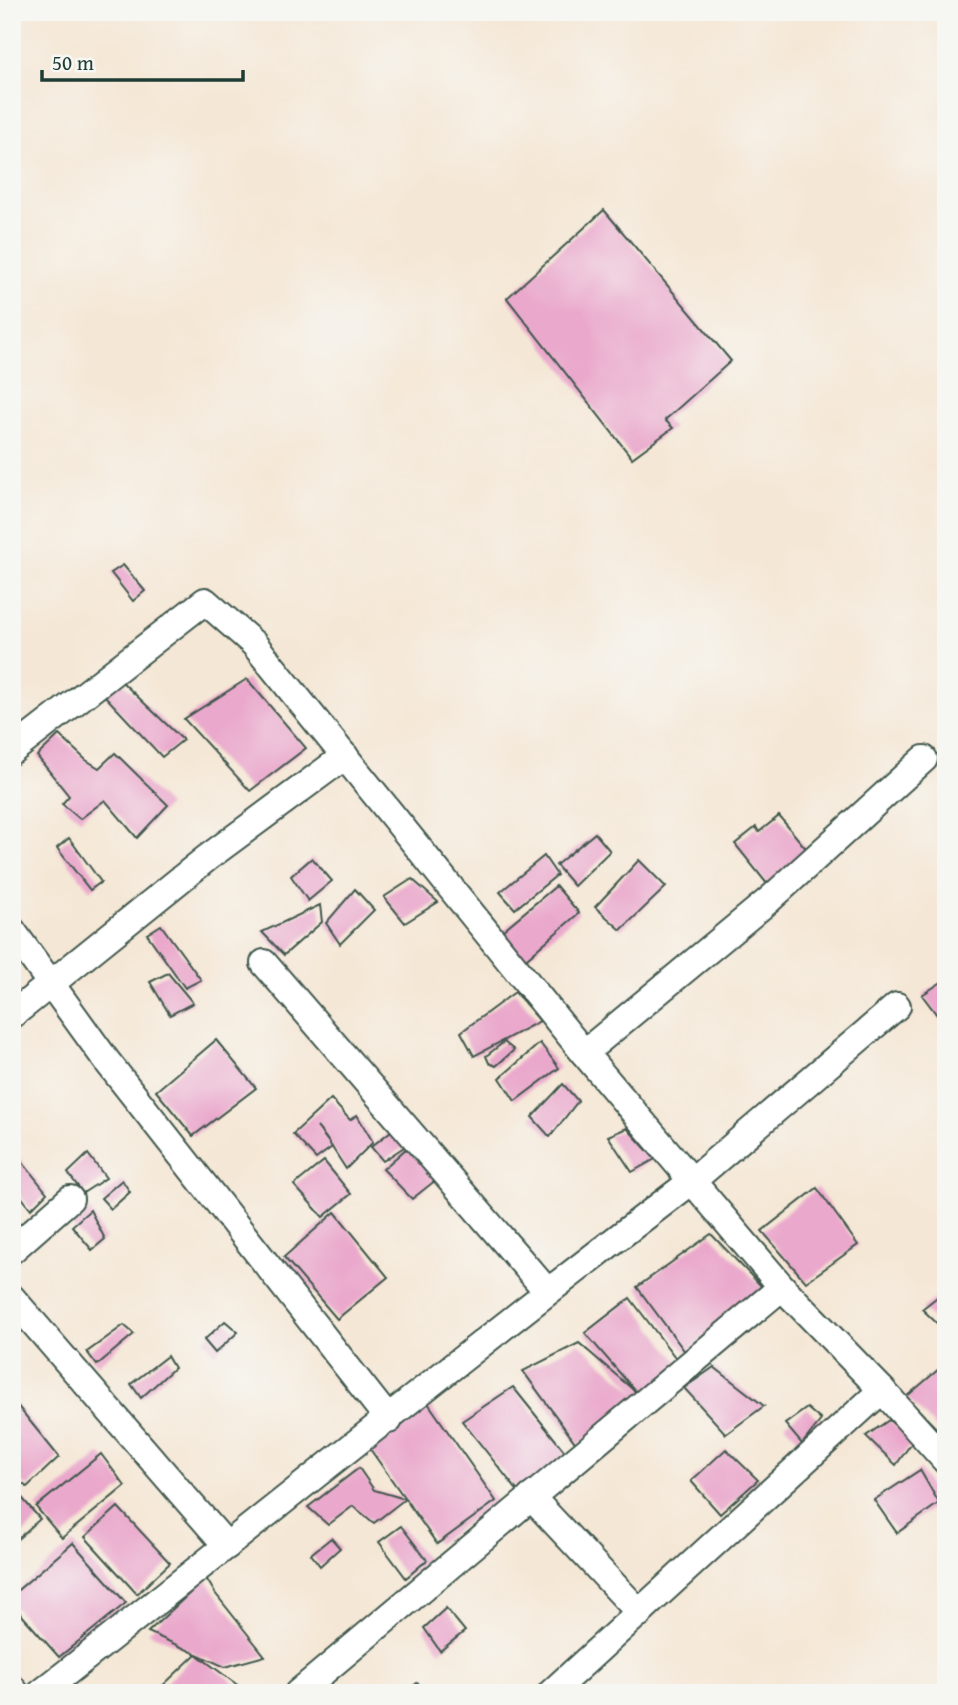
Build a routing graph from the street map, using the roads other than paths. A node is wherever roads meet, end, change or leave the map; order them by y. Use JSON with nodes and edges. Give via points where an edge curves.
{"nodes":[{"id":1,"x":12,"y":751,"type":"edge"},
{"id":2,"x":345,"y":756,"type":"junction"},
{"id":3,"x":924,"y":760,"type":"dead end"},
{"id":4,"x":12,"y":930,"type":"edge"},
{"id":5,"x":264,"y":963,"type":"dead end"},
{"id":6,"x":50,"y":984,"type":"junction"},
{"id":7,"x":897,"y":1006,"type":"dead end"},
{"id":8,"x":12,"y":1015,"type":"edge"},
{"id":9,"x":584,"y":1053,"type":"junction"},
{"id":10,"x":692,"y":1181,"type":"junction"},
{"id":11,"x":70,"y":1199,"type":"dead end"},
{"id":12,"x":12,"y":1250,"type":"edge"},
{"id":13,"x":782,"y":1287,"type":"junction"},
{"id":14,"x":547,"y":1291,"type":"junction"},
{"id":15,"x":12,"y":1298,"type":"edge"},
{"id":16,"x":882,"y":1390,"type":"junction"},
{"id":17,"x":389,"y":1420,"type":"junction"},
{"id":18,"x":946,"y":1461,"type":"edge"},
{"id":19,"x":531,"y":1497,"type":"junction"},
{"id":20,"x":227,"y":1546,"type":"junction"},
{"id":21,"x":640,"y":1613,"type":"junction"},
{"id":22,"x":12,"y":1688,"type":"edge"},
{"id":23,"x":16,"y":1693,"type":"edge"},
{"id":24,"x":41,"y":1693,"type":"edge"},
{"id":25,"x":298,"y":1693,"type":"edge"},
{"id":26,"x":551,"y":1693,"type":"edge"}],
"edges":[{"from":1,"to":2,"type":"street","via":[[205,601],[254,644]]},
{"from":2,"to":6,"type":"street"},
{"from":2,"to":9,"type":"street"},
{"from":3,"to":9,"type":"street","via":[[769,900]]},
{"from":4,"to":6,"type":"street"},
{"from":5,"to":14,"type":"street"},
{"from":6,"to":8,"type":"street"},
{"from":6,"to":17,"type":"street"},
{"from":7,"to":10,"type":"street"},
{"from":9,"to":10,"type":"street"},
{"from":10,"to":13,"type":"street"},
{"from":10,"to":14,"type":"street"},
{"from":11,"to":12,"type":"street"},
{"from":13,"to":16,"type":"street"},
{"from":13,"to":19,"type":"street"},
{"from":14,"to":17,"type":"street"},
{"from":15,"to":20,"type":"street"},
{"from":16,"to":18,"type":"street"},
{"from":16,"to":21,"type":"street"},
{"from":17,"to":20,"type":"street"},
{"from":19,"to":21,"type":"street"},
{"from":19,"to":25,"type":"street"},
{"from":20,"to":24,"type":"street"},
{"from":21,"to":26,"type":"street"},
{"from":22,"to":23,"type":"street"}]}
